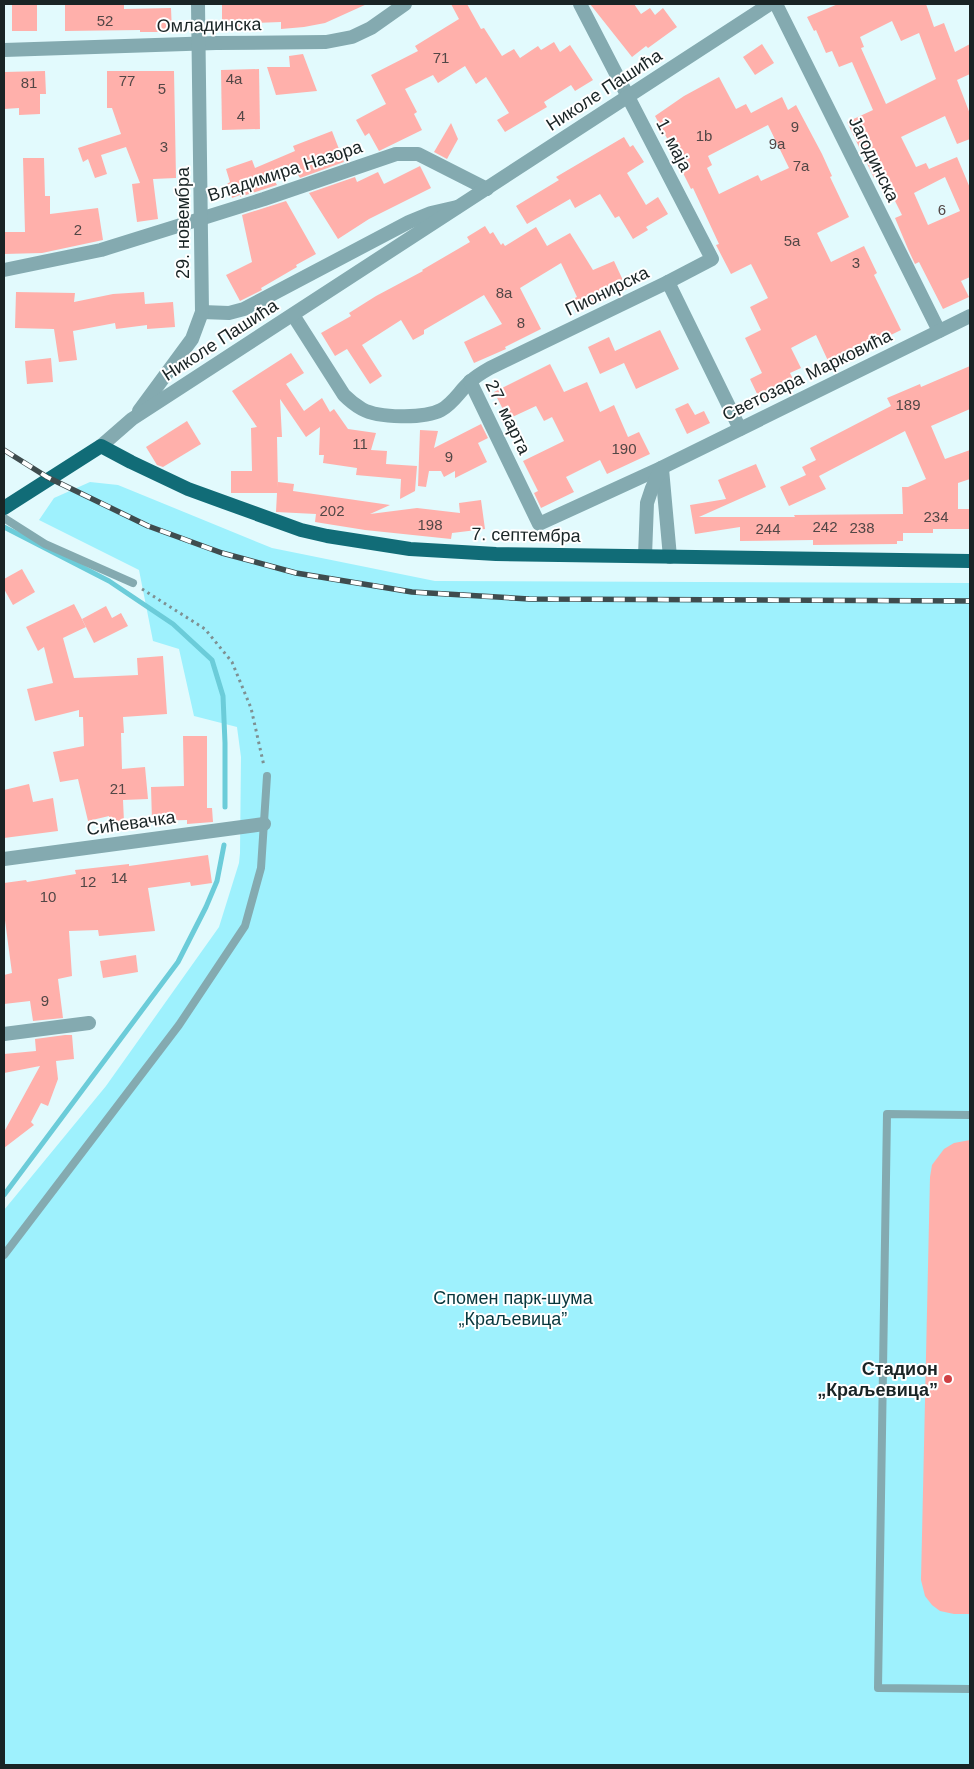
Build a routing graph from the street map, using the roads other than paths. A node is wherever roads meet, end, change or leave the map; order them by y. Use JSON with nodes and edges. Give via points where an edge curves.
{"nodes":[{"id":1,"x":198,"y":4,"type":"edge"},
{"id":2,"x":405,"y":4,"type":"edge"},
{"id":3,"x":580,"y":4,"type":"edge"},
{"id":4,"x":770,"y":4,"type":"edge"},
{"id":5,"x":776,"y":4,"type":"edge"},
{"id":6,"x":199,"y":44,"type":"junction"},
{"id":7,"x":4,"y":50,"type":"edge"},
{"id":8,"x":629,"y":97,"type":"junction"},
{"id":9,"x":487,"y":189,"type":"junction"},
{"id":10,"x":458,"y":207,"type":"junction"},
{"id":11,"x":202,"y":218,"type":"junction"},
{"id":12,"x":4,"y":270,"type":"edge"},
{"id":13,"x":668,"y":282,"type":"junction"},
{"id":14,"x":202,"y":312,"type":"junction"},
{"id":15,"x":293,"y":315,"type":"junction"},
{"id":16,"x":970,"y":316,"type":"edge"},
{"id":17,"x":939,"y":331,"type":"junction"},
{"id":18,"x":470,"y":381,"type":"junction"},
{"id":19,"x":132,"y":419,"type":"junction"},
{"id":20,"x":740,"y":429,"type":"junction"},
{"id":21,"x":101,"y":446,"type":"junction"},
{"id":22,"x":662,"y":468,"type":"junction"},
{"id":23,"x":4,"y":508,"type":"edge"},
{"id":24,"x":4,"y":518,"type":"edge"},
{"id":25,"x":538,"y":524,"type":"joint"},
{"id":26,"x":645,"y":556,"type":"junction"},
{"id":27,"x":670,"y":557,"type":"junction"},
{"id":28,"x":970,"y":561,"type":"edge"},
{"id":29,"x":133,"y":583,"type":"road end"},
{"id":30,"x":267,"y":776,"type":"road end"},
{"id":31,"x":264,"y":824,"type":"junction"},
{"id":32,"x":4,"y":859,"type":"edge"},
{"id":33,"x":89,"y":1023,"type":"dead end"},
{"id":34,"x":4,"y":1034,"type":"edge"},
{"id":35,"x":970,"y":1114,"type":"edge"},
{"id":36,"x":4,"y":1255,"type":"edge"},
{"id":37,"x":970,"y":1689,"type":"edge"}],
"edges":[{"from":1,"to":6,"type":"street","name":"29. новембра"},
{"from":2,"to":6,"type":"street","name":"Омладинска","via":[[371,28],[340,40]]},
{"from":3,"to":8,"type":"street","name":"1. маја"},
{"from":4,"to":8,"type":"street","name":"Николе Пашића"},
{"from":5,"to":17,"type":"street","name":"Јагодинска"},
{"from":6,"to":7,"type":"street","name":"Омладинска"},
{"from":6,"to":11,"type":"street","name":"29. новембра"},
{"from":8,"to":9,"type":"street","name":"Николе Пашића"},
{"from":8,"to":13,"type":"street","name":"1. маја","via":[[712,260]]},
{"from":9,"to":10,"type":"street","name":"Николе Пашића"},
{"from":9,"to":11,"type":"street","name":"Владимира Назора","via":[[418,154],[404,153]]},
{"from":10,"to":14,"type":"street","name":"Николе Пашића","via":[[409,222],[244,309],[229,313]]},
{"from":10,"to":15,"type":"street","name":"Николе Пашића"},
{"from":11,"to":12,"type":"street","name":"Владимира Назора","via":[[101,250]]},
{"from":11,"to":14,"type":"street","name":"29. новембра"},
{"from":13,"to":18,"type":"street","name":"Пионирска","via":[[490,368]]},
{"from":13,"to":20,"type":"street","name":"Пионирска"},
{"from":14,"to":19,"type":"street","name":"29. новембра","via":[[192,339]]},
{"from":15,"to":18,"type":"street","name":"27. марта","via":[[344,395],[363,410],[429,415],[442,410]]},
{"from":15,"to":19,"type":"street","name":"Николе Пашића"},
{"from":16,"to":17,"type":"street","name":"Светозара Марковића"},
{"from":17,"to":20,"type":"street","name":"Светозара Марковића"},
{"from":18,"to":25,"type":"street","name":"27. марта"},
{"from":19,"to":21,"type":"street","name":"Николе Пашића"},
{"from":20,"to":22,"type":"street","name":"Светозара Марковића"},
{"from":21,"to":23,"type":"main road","name":"Николе Пашића"},
{"from":21,"to":26,"type":"main road","name":"7. септембра","via":[[217,500],[327,536],[448,552]]},
{"from":22,"to":25,"type":"street","name":"Светозара Марковића"},
{"from":22,"to":26,"type":"street","via":[[647,503]]},
{"from":22,"to":27,"type":"street"},
{"from":24,"to":29,"type":"lane","via":[[45,544]]},
{"from":26,"to":27,"type":"main road","name":"7. септембра"},
{"from":27,"to":28,"type":"main road","name":"7. септембра"},
{"from":30,"to":31,"type":"lane"},
{"from":31,"to":32,"type":"street","name":"Сићевачка"},
{"from":31,"to":36,"type":"lane","via":[[261,868],[245,926],[179,1025]]},
{"from":33,"to":34,"type":"street"},
{"from":35,"to":37,"type":"lane","via":[[887,1114],[878,1688]]}]}
